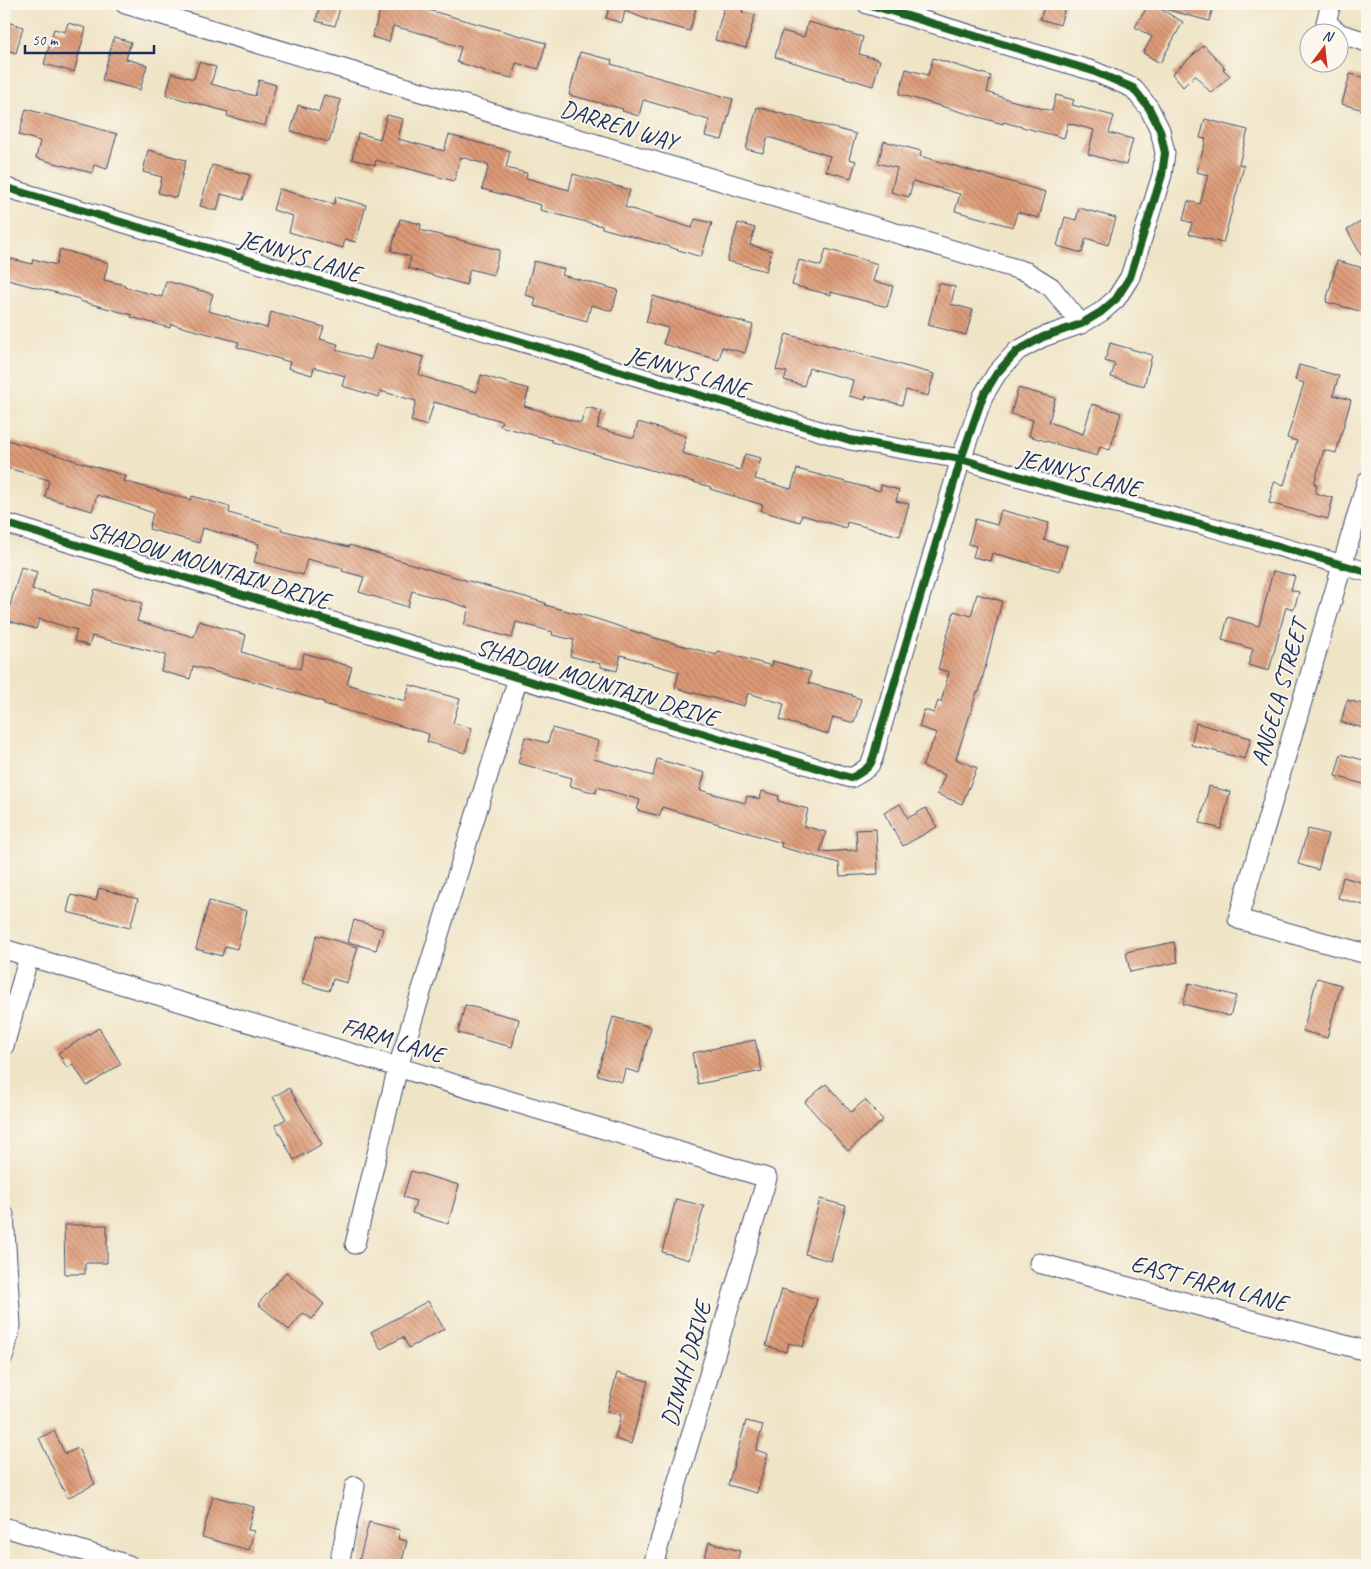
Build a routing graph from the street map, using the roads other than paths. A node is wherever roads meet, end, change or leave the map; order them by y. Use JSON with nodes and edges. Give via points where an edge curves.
{"nodes":[{"id":1,"x":125,"y":4,"type":"edge"},
{"id":2,"x":867,"y":4,"type":"edge"},
{"id":3,"x":1331,"y":4,"type":"edge"},
{"id":4,"x":1326,"y":22,"type":"edge"},
{"id":5,"x":1348,"y":36,"type":"edge"},
{"id":6,"x":1367,"y":42,"type":"edge"},
{"id":7,"x":4,"y":187,"type":"edge"},
{"id":8,"x":1081,"y":324,"type":"junction"},
{"id":9,"x":961,"y":459,"type":"junction"},
{"id":10,"x":1367,"y":481,"type":"edge"},
{"id":11,"x":4,"y":523,"type":"edge"},
{"id":12,"x":1343,"y":565,"type":"junction"},
{"id":13,"x":1367,"y":572,"type":"edge"},
{"id":14,"x":518,"y":678,"type":"junction"},
{"id":15,"x":4,"y":949,"type":"edge"},
{"id":16,"x":1367,"y":954,"type":"edge"},
{"id":17,"x":29,"y":956,"type":"junction"},
{"id":18,"x":4,"y":1046,"type":"edge"},
{"id":19,"x":398,"y":1067,"type":"junction"},
{"id":20,"x":767,"y":1178,"type":"joint"},
{"id":21,"x":4,"y":1215,"type":"edge"},
{"id":22,"x":355,"y":1244,"type":"dead end"},
{"id":23,"x":1039,"y":1263,"type":"dead end"},
{"id":24,"x":1367,"y":1351,"type":"edge"},
{"id":25,"x":4,"y":1356,"type":"edge"},
{"id":26,"x":355,"y":1486,"type":"dead end"},
{"id":27,"x":4,"y":1527,"type":"edge"},
{"id":28,"x":129,"y":1565,"type":"edge"},
{"id":29,"x":339,"y":1565,"type":"edge"},
{"id":30,"x":653,"y":1565,"type":"edge"}],
"edges":[{"from":1,"to":8,"type":"street","name":"DARREN WAY","via":[[1027,272],[1051,287]]},
{"from":2,"to":8,"type":"street","via":[[1093,71],[1133,88],[1149,108],[1160,130],[1165,153],[1162,175],[1130,276],[1116,299]]},
{"from":3,"to":4,"type":"street"},
{"from":5,"to":6,"type":"street"},
{"from":7,"to":9,"type":"street","name":"JENNYS LANE","via":[[850,440]]},
{"from":8,"to":9,"type":"street","via":[[1017,351],[997,373],[983,396]]},
{"from":9,"to":12,"type":"street","name":"JENNYS LANE"},
{"from":9,"to":14,"type":"street","name":"SHADOW MOUNTAIN DRIVE","via":[[873,761],[868,769],[851,778]]},
{"from":10,"to":12,"type":"street","name":"ANGELA STREET"},
{"from":11,"to":14,"type":"street","name":"SHADOW MOUNTAIN DRIVE"},
{"from":12,"to":13,"type":"street","name":"JENNYS LANE"},
{"from":12,"to":16,"type":"street","name":"ANGELA STREET","via":[[1238,919]]},
{"from":14,"to":19,"type":"street"},
{"from":15,"to":17,"type":"street","name":"FARM LANE"},
{"from":17,"to":18,"type":"street"},
{"from":17,"to":19,"type":"street","name":"FARM LANE"},
{"from":19,"to":20,"type":"street","name":"FARM LANE"},
{"from":19,"to":22,"type":"street"},
{"from":20,"to":30,"type":"street","name":"DINAH DRIVE"},
{"from":21,"to":25,"type":"street","via":[[12,1325]]},
{"from":23,"to":24,"type":"street","name":"EAST FARM LANE"},
{"from":26,"to":29,"type":"street"},
{"from":27,"to":28,"type":"street"}]}
